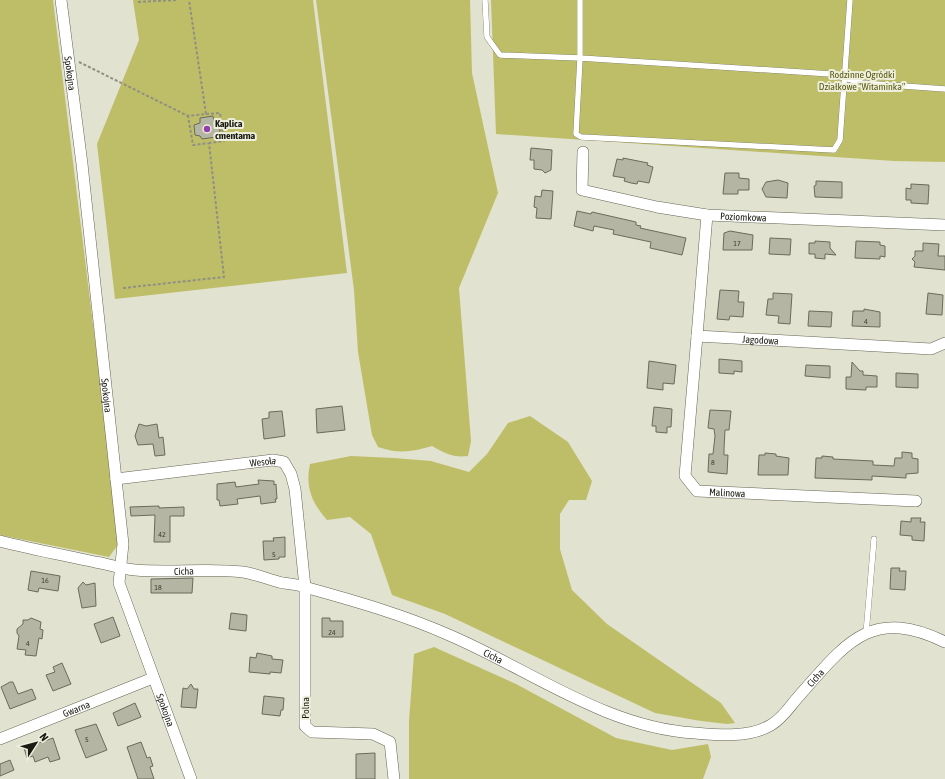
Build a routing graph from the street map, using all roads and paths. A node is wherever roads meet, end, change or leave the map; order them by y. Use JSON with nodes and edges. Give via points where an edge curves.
{"nodes":[{"id":1,"x":60,"y":0,"type":"edge"},
{"id":2,"x":167,"y":0,"type":"edge"},
{"id":3,"x":177,"y":0,"type":"edge"},
{"id":4,"x":189,"y":0,"type":"edge"},
{"id":5,"x":485,"y":0,"type":"edge"},
{"id":6,"x":580,"y":0,"type":"edge"},
{"id":7,"x":850,"y":0,"type":"edge"},
{"id":8,"x":138,"y":2,"type":"dead end"},
{"id":9,"x":67,"y":56,"type":"junction"},
{"id":10,"x":580,"y":58,"type":"junction"},
{"id":11,"x":844,"y":77,"type":"junction"},
{"id":12,"x":945,"y":89,"type":"edge"},
{"id":13,"x":206,"y":114,"type":"junction"},
{"id":14,"x":188,"y":116,"type":"junction"},
{"id":15,"x":209,"y":143,"type":"junction"},
{"id":16,"x":583,"y":152,"type":"dead end"},
{"id":17,"x":707,"y":215,"type":"junction"},
{"id":18,"x":945,"y":225,"type":"edge"},
{"id":19,"x":122,"y":288,"type":"dead end"},
{"id":20,"x":697,"y":336,"type":"junction"},
{"id":21,"x":945,"y":343,"type":"edge"},
{"id":22,"x":116,"y":479,"type":"junction"},
{"id":23,"x":916,"y":501,"type":"dead end"},
{"id":24,"x":874,"y":539,"type":"dead end"},
{"id":25,"x":0,"y":541,"type":"edge"},
{"id":26,"x":121,"y":567,"type":"junction"},
{"id":27,"x":305,"y":587,"type":"junction"},
{"id":28,"x":866,"y":634,"type":"junction"},
{"id":29,"x":945,"y":642,"type":"edge"},
{"id":30,"x":153,"y":678,"type":"junction"},
{"id":31,"x":0,"y":738,"type":"edge"},
{"id":32,"x":191,"y":779,"type":"edge"},
{"id":33,"x":394,"y":779,"type":"edge"}],
"edges":[{"from":1,"to":9,"type":"street","name":"Spokojna"},
{"from":2,"to":3,"type":"path"},
{"from":2,"to":8,"type":"path"},
{"from":4,"to":13,"type":"path"},
{"from":5,"to":10,"type":"lane","via":[[488,38],[500,55]]},
{"from":6,"to":10,"type":"lane"},
{"from":7,"to":11,"type":"lane"},
{"from":9,"to":14,"type":"path"},
{"from":9,"to":22,"type":"street","name":"Spokojna","via":[[82,164]]},
{"from":10,"to":11,"type":"lane","via":[[831,74]]},
{"from":10,"to":11,"type":"lane","via":[[576,134],[581,137],[834,150],[840,140]]},
{"from":11,"to":12,"type":"lane","via":[[862,83]]},
{"from":13,"to":14,"type":"path"},
{"from":13,"to":15,"type":"path","via":[[220,112],[224,141]]},
{"from":14,"to":15,"type":"path","via":[[193,144]]},
{"from":15,"to":19,"type":"path","via":[[224,277]]},
{"from":16,"to":17,"type":"street","name":"Poziomkowa","via":[[582,190]]},
{"from":17,"to":18,"type":"street","name":"Poziomkowa"},
{"from":17,"to":20,"type":"street"},
{"from":20,"to":21,"type":"street","name":"Jagodowa","via":[[931,349]]},
{"from":20,"to":23,"type":"street","name":"Malinowa","via":[[686,476],[697,491]]},
{"from":22,"to":26,"type":"street","name":"Spokojna","via":[[123,544]]},
{"from":22,"to":27,"type":"street","name":"Wesoła","via":[[274,460],[284,462],[291,474],[295,490]]},
{"from":24,"to":28,"type":"lane"},
{"from":25,"to":26,"type":"street","name":"Cicha"},
{"from":26,"to":27,"type":"street","name":"Cicha","via":[[134,570],[242,572]]},
{"from":26,"to":30,"type":"street","name":"Spokojna","via":[[119,583]]},
{"from":27,"to":28,"type":"street","name":"Cicha","via":[[450,635],[627,720],[654,728],[687,733],[739,734],[771,725],[836,656]]},
{"from":27,"to":33,"type":"street","name":"Polna","via":[[305,726],[312,732],[373,734],[390,742]]},
{"from":28,"to":29,"type":"street","name":"Cicha","via":[[876,629],[898,626]]},
{"from":30,"to":31,"type":"street","name":"Gwarna"},
{"from":30,"to":32,"type":"street","name":"Spokojna"}]}
